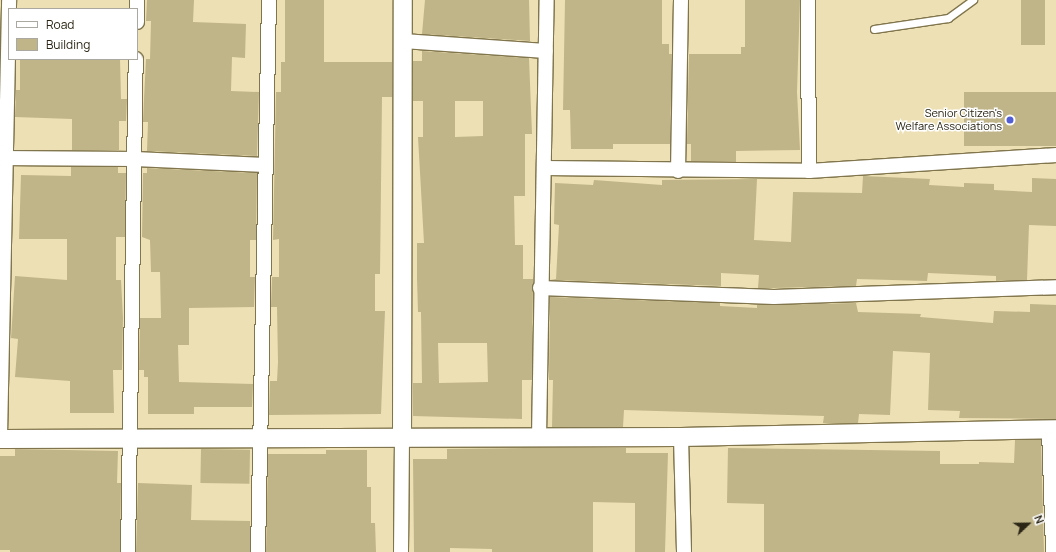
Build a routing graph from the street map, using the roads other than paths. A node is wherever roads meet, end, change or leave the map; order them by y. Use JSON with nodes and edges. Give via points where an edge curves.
{"nodes":[{"id":1,"x":268,"y":0,"type":"edge"},
{"id":2,"x":403,"y":0,"type":"edge"},
{"id":3,"x":547,"y":0,"type":"edge"},
{"id":4,"x":681,"y":0,"type":"edge"},
{"id":5,"x":808,"y":0,"type":"edge"},
{"id":6,"x":973,"y":0,"type":"edge"},
{"id":7,"x":8,"y":23,"type":"edge"},
{"id":8,"x":874,"y":29,"type":"dead end"},
{"id":9,"x":403,"y":41,"type":"junction"},
{"id":10,"x":546,"y":51,"type":"junction"},
{"id":11,"x":136,"y":60,"type":"edge"},
{"id":12,"x":1056,"y":155,"type":"edge"},
{"id":13,"x":2,"y":158,"type":"edge"},
{"id":14,"x":135,"y":159,"type":"junction"},
{"id":15,"x":265,"y":165,"type":"junction"},
{"id":16,"x":544,"y":168,"type":"junction"},
{"id":17,"x":678,"y":171,"type":"junction"},
{"id":18,"x":809,"y":171,"type":"junction"},
{"id":19,"x":1056,"y":287,"type":"edge"},
{"id":20,"x":540,"y":288,"type":"junction"},
{"id":21,"x":2,"y":297,"type":"edge"},
{"id":22,"x":1053,"y":429,"type":"edge"},
{"id":23,"x":539,"y":437,"type":"junction"},
{"id":24,"x":681,"y":437,"type":"junction"},
{"id":25,"x":0,"y":438,"type":"edge"},
{"id":26,"x":259,"y":438,"type":"junction"},
{"id":27,"x":402,"y":438,"type":"junction"},
{"id":28,"x":129,"y":439,"type":"junction"},
{"id":29,"x":128,"y":552,"type":"edge"},
{"id":30,"x":258,"y":552,"type":"edge"},
{"id":31,"x":401,"y":552,"type":"edge"},
{"id":32,"x":684,"y":552,"type":"edge"},
{"id":33,"x":1052,"y":552,"type":"edge"}],
"edges":[{"from":1,"to":15,"type":"street"},
{"from":2,"to":9,"type":"street"},
{"from":3,"to":10,"type":"street"},
{"from":4,"to":17,"type":"street"},
{"from":5,"to":18,"type":"street"},
{"from":6,"to":8,"type":"lane","via":[[948,18]]},
{"from":7,"to":13,"type":"street"},
{"from":9,"to":10,"type":"street"},
{"from":9,"to":27,"type":"street"},
{"from":10,"to":16,"type":"street"},
{"from":11,"to":14,"type":"street"},
{"from":12,"to":18,"type":"street"},
{"from":13,"to":14,"type":"street"},
{"from":13,"to":21,"type":"street"},
{"from":14,"to":15,"type":"street"},
{"from":14,"to":28,"type":"street"},
{"from":15,"to":26,"type":"street"},
{"from":16,"to":17,"type":"street"},
{"from":16,"to":20,"type":"street"},
{"from":17,"to":18,"type":"street"},
{"from":19,"to":20,"type":"street","via":[[774,297]]},
{"from":20,"to":23,"type":"street"},
{"from":21,"to":25,"type":"street"},
{"from":22,"to":24,"type":"street"},
{"from":22,"to":33,"type":"street"},
{"from":23,"to":24,"type":"street"},
{"from":23,"to":27,"type":"street"},
{"from":24,"to":32,"type":"street"},
{"from":25,"to":28,"type":"street"},
{"from":26,"to":27,"type":"street"},
{"from":26,"to":28,"type":"street"},
{"from":26,"to":30,"type":"street"},
{"from":27,"to":31,"type":"street"},
{"from":28,"to":29,"type":"street"}]}
